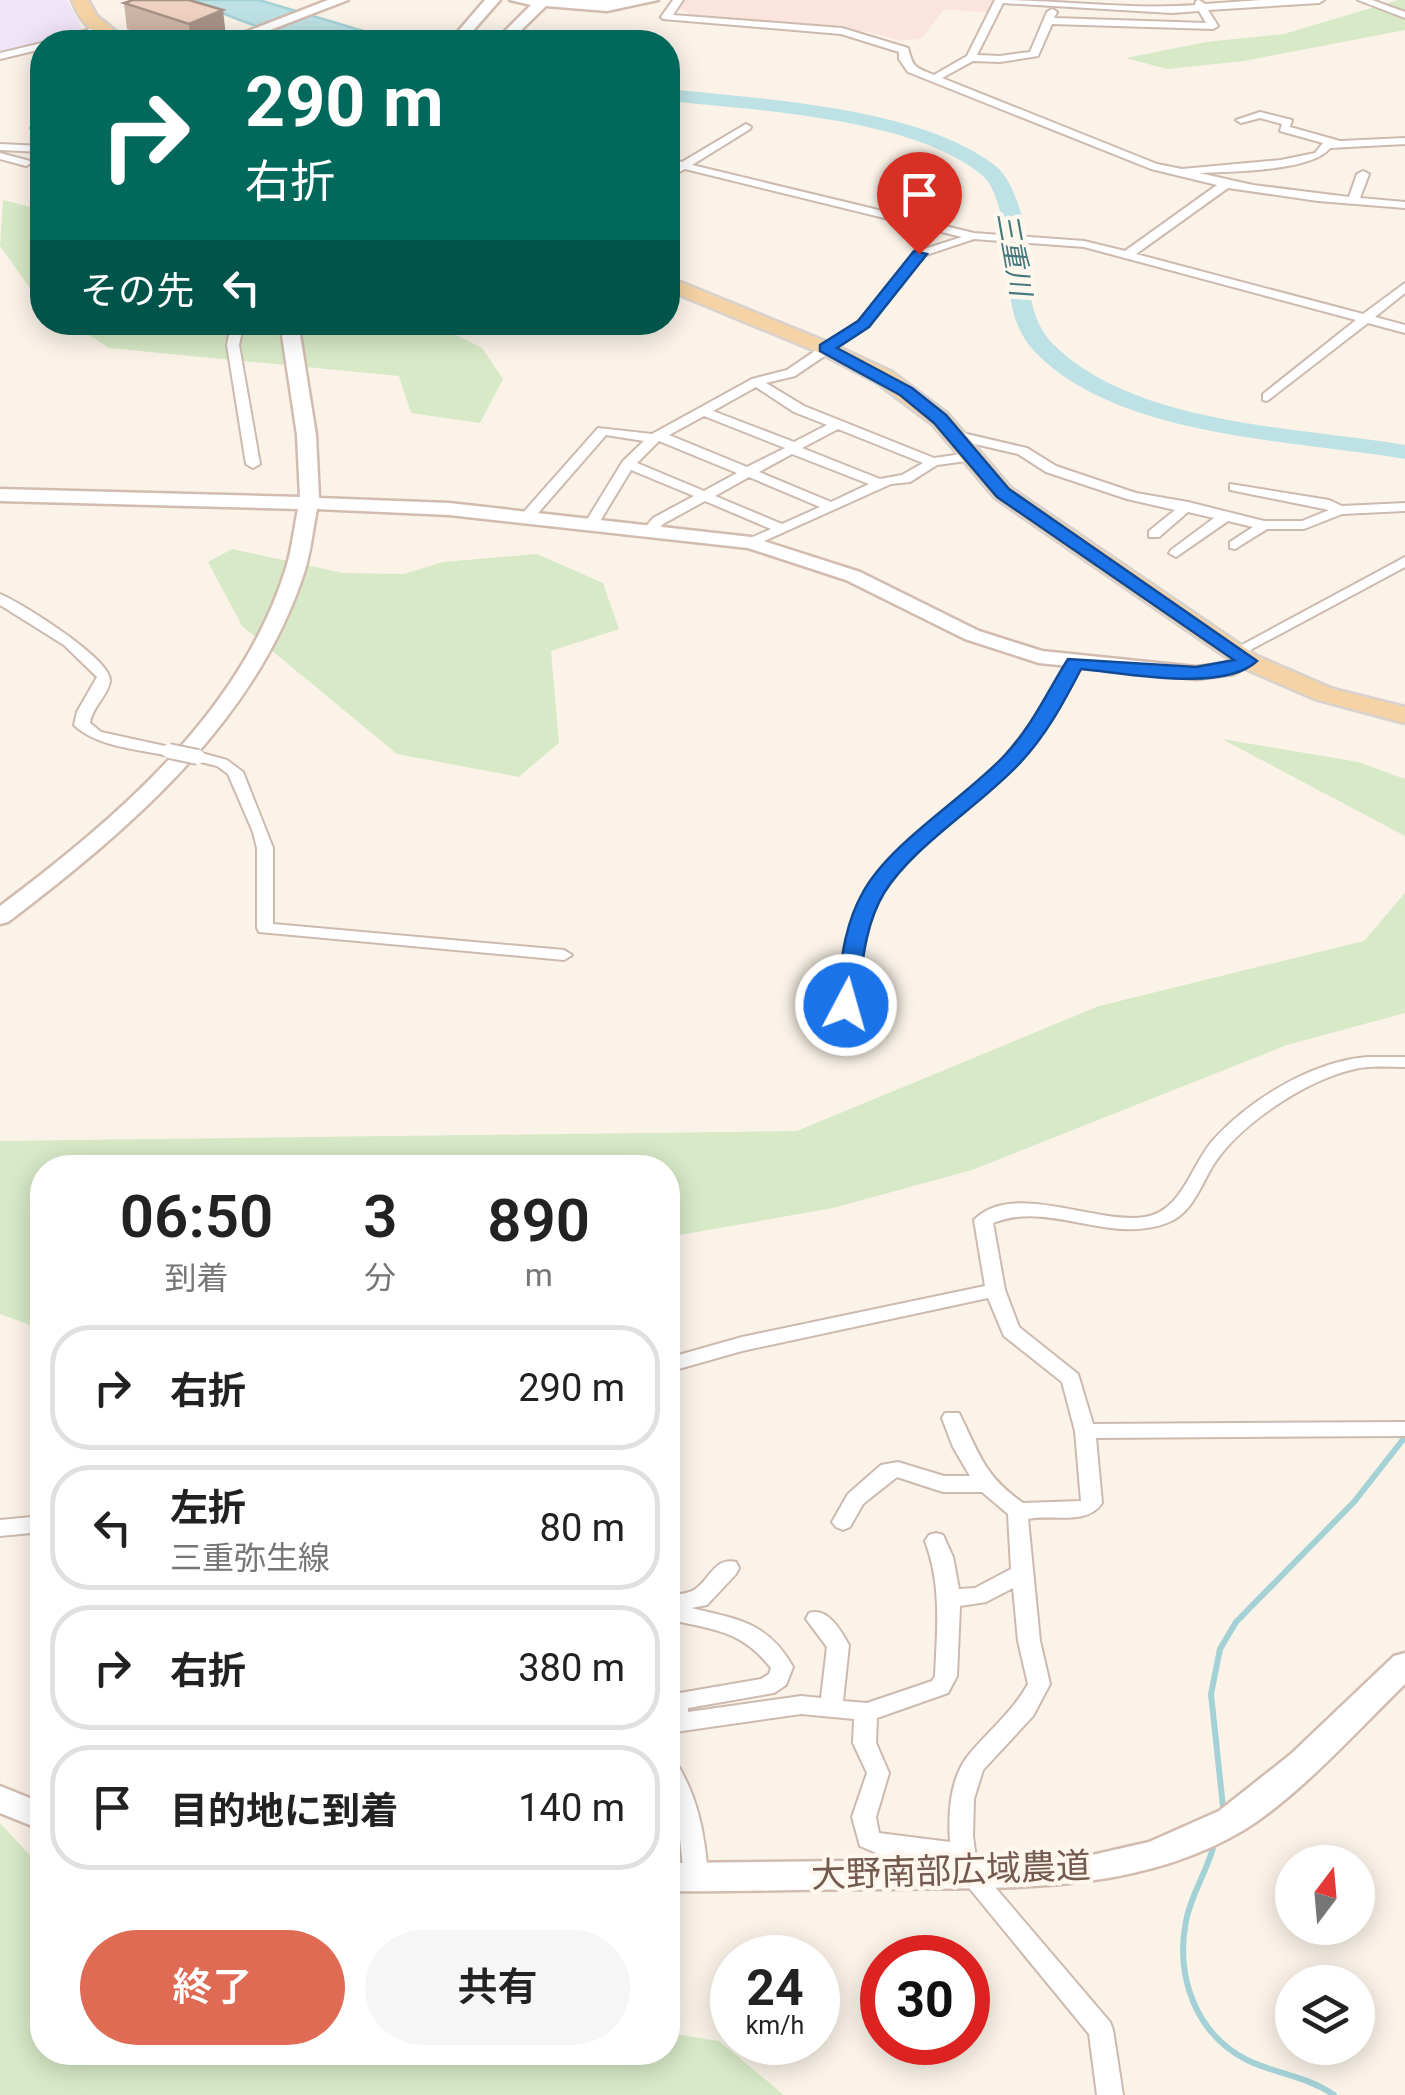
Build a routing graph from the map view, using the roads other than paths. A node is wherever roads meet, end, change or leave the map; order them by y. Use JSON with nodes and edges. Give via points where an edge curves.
{"nodes":[{"id":1,"x":80,"y":0,"type":"edge"},
{"id":2,"x":341,"y":0,"type":"edge"},
{"id":3,"x":493,"y":0,"type":"edge"},
{"id":4,"x":517,"y":0,"type":"edge"},
{"id":5,"x":651,"y":0,"type":"edge"},
{"id":6,"x":678,"y":0,"type":"edge"},
{"id":7,"x":1000,"y":0,"type":"edge"},
{"id":8,"x":1295,"y":0,"type":"edge"},
{"id":9,"x":1319,"y":0,"type":"edge"},
{"id":10,"x":1363,"y":0,"type":"edge"},
{"id":11,"x":544,"y":1,"type":"edge"},
{"id":12,"x":1055,"y":4,"type":"junction"},
{"id":13,"x":1200,"y":4,"type":"edge"},
{"id":14,"x":1405,"y":15,"type":"edge"},
{"id":15,"x":1048,"y":21,"type":"junction"},
{"id":16,"x":87,"y":30,"type":"edge"},
{"id":17,"x":262,"y":30,"type":"edge"},
{"id":18,"x":467,"y":30,"type":"edge"},
{"id":19,"x":514,"y":30,"type":"edge"},
{"id":20,"x":30,"y":50,"type":"edge"},
{"id":21,"x":15,"y":54,"type":"junction"},
{"id":22,"x":0,"y":56,"type":"edge"},
{"id":23,"x":971,"y":58,"type":"junction"},
{"id":24,"x":30,"y":59,"type":"edge"},
{"id":25,"x":934,"y":79,"type":"junction"},
{"id":26,"x":1241,"y":120,"type":"dead end"},
{"id":27,"x":746,"y":127,"type":"dead end"},
{"id":28,"x":1405,"y":141,"type":"edge"},
{"id":29,"x":1340,"y":144,"type":"junction"},
{"id":30,"x":1,"y":149,"type":"edge"},
{"id":31,"x":30,"y":149,"type":"edge"},
{"id":32,"x":26,"y":163,"type":"dead end"},
{"id":33,"x":680,"y":165,"type":"edge"},
{"id":34,"x":684,"y":166,"type":"junction"},
{"id":35,"x":680,"y":168,"type":"edge"},
{"id":36,"x":1186,"y":170,"type":"junction"},
{"id":37,"x":1364,"y":174,"type":"dead end"},
{"id":38,"x":1226,"y":184,"type":"junction"},
{"id":39,"x":1352,"y":201,"type":"junction"},
{"id":40,"x":1405,"y":205,"type":"edge"},
{"id":41,"x":981,"y":237,"type":"junction"},
{"id":42,"x":1129,"y":254,"type":"junction"},
{"id":43,"x":1405,"y":286,"type":"edge"},
{"id":44,"x":680,"y":287,"type":"edge"},
{"id":45,"x":1364,"y":318,"type":"junction"},
{"id":46,"x":1405,"y":329,"type":"edge"},
{"id":47,"x":235,"y":335,"type":"edge"},
{"id":48,"x":291,"y":335,"type":"edge"},
{"id":49,"x":825,"y":348,"type":"junction"},
{"id":50,"x":756,"y":382,"type":"junction"},
{"id":51,"x":1267,"y":398,"type":"dead end"},
{"id":52,"x":705,"y":412,"type":"junction"},
{"id":53,"x":838,"y":424,"type":"junction"},
{"id":54,"x":954,"y":436,"type":"junction"},
{"id":55,"x":657,"y":437,"type":"junction"},
{"id":56,"x":794,"y":448,"type":"junction"},
{"id":57,"x":969,"y":457,"type":"junction"},
{"id":58,"x":933,"y":462,"type":"junction"},
{"id":59,"x":253,"y":464,"type":"dead end"},
{"id":60,"x":628,"y":464,"type":"junction"},
{"id":61,"x":748,"y":472,"type":"junction"},
{"id":62,"x":880,"y":484,"type":"junction"},
{"id":63,"x":1234,"y":487,"type":"dead end"},
{"id":64,"x":0,"y":495,"type":"edge"},
{"id":65,"x":704,"y":496,"type":"junction"},
{"id":66,"x":309,"y":503,"type":"junction"},
{"id":67,"x":830,"y":506,"type":"junction"},
{"id":68,"x":1188,"y":506,"type":"junction"},
{"id":69,"x":1405,"y":507,"type":"edge"},
{"id":70,"x":1340,"y":510,"type":"junction"},
{"id":71,"x":1226,"y":516,"type":"junction"},
{"id":72,"x":527,"y":517,"type":"junction"},
{"id":73,"x":592,"y":523,"type":"junction"},
{"id":74,"x":1264,"y":525,"type":"junction"},
{"id":75,"x":782,"y":528,"type":"junction"},
{"id":76,"x":651,"y":529,"type":"junction"},
{"id":77,"x":1154,"y":534,"type":"dead end"},
{"id":78,"x":750,"y":542,"type":"junction"},
{"id":79,"x":1235,"y":545,"type":"dead end"},
{"id":80,"x":1176,"y":553,"type":"dead end"},
{"id":81,"x":1405,"y":560,"type":"edge"},
{"id":82,"x":0,"y":598,"type":"edge"},
{"id":83,"x":1241,"y":657,"type":"junction"},
{"id":84,"x":1075,"y":663,"type":"junction"},
{"id":85,"x":1405,"y":715,"type":"edge"},
{"id":86,"x":0,"y":917,"type":"edge"},
{"id":87,"x":564,"y":956,"type":"dead end"},
{"id":88,"x":846,"y":1005,"type":"dead end"},
{"id":89,"x":1405,"y":1062,"type":"edge"},
{"id":90,"x":995,"y":1290,"type":"junction"},
{"id":91,"x":680,"y":1362,"type":"edge"},
{"id":92,"x":952,"y":1418,"type":"dead end"},
{"id":93,"x":1405,"y":1429,"type":"edge"},
{"id":94,"x":1085,"y":1431,"type":"junction"},
{"id":95,"x":985,"y":1484,"type":"junction"},
{"id":96,"x":1021,"y":1512,"type":"junction"},
{"id":97,"x":842,"y":1522,"type":"dead end"},
{"id":98,"x":30,"y":1525,"type":"edge"},
{"id":99,"x":0,"y":1528,"type":"edge"},
{"id":100,"x":936,"y":1542,"type":"dead end"},
{"id":101,"x":728,"y":1568,"type":"dead end"},
{"id":102,"x":1023,"y":1574,"type":"junction"},
{"id":103,"x":950,"y":1598,"type":"junction"},
{"id":104,"x":680,"y":1601,"type":"edge"},
{"id":105,"x":680,"y":1613,"type":"edge"},
{"id":106,"x":817,"y":1619,"type":"dead end"},
{"id":107,"x":1405,"y":1664,"type":"edge"},
{"id":108,"x":680,"y":1702,"type":"edge"},
{"id":109,"x":831,"y":1706,"type":"junction"},
{"id":110,"x":868,"y":1712,"type":"junction"},
{"id":111,"x":680,"y":1722,"type":"edge"},
{"id":112,"x":680,"y":1790,"type":"edge"},
{"id":113,"x":0,"y":1799,"type":"edge"},
{"id":114,"x":30,"y":1812,"type":"edge"},
{"id":115,"x":967,"y":1867,"type":"junction"},
{"id":116,"x":682,"y":1877,"type":"edge"},
{"id":117,"x":1110,"y":2095,"type":"edge"}],
"edges":[{"from":1,"to":16,"type":"main road"},
{"from":2,"to":17,"type":"main road"},
{"from":3,"to":18,"type":"main road"},
{"from":4,"to":11,"type":"main road"},
{"from":5,"to":11,"type":"main road","via":[[607,7]]},
{"from":6,"to":25,"type":"street","via":[[666,17],[842,31],[904,50],[912,70]]},
{"from":7,"to":12,"type":"street"},
{"from":7,"to":23,"type":"street"},
{"from":8,"to":9,"type":"street"},
{"from":8,"to":13,"type":"street"},
{"from":10,"to":14,"type":"street"},
{"from":11,"to":19,"type":"main road"},
{"from":12,"to":13,"type":"street"},
{"from":12,"to":15,"type":"street"},
{"from":13,"to":15,"type":"street","via":[[1213,26]]},
{"from":15,"to":23,"type":"street","via":[[1034,54]]},
{"from":20,"to":21,"type":"street"},
{"from":21,"to":22,"type":"street"},
{"from":21,"to":24,"type":"street"},
{"from":23,"to":25,"type":"street"},
{"from":25,"to":36,"type":"street","via":[[1155,167]]},
{"from":26,"to":29,"type":"street","via":[[1272,116],[1288,122],[1284,129]]},
{"from":27,"to":34,"type":"street"},
{"from":28,"to":29,"type":"street"},
{"from":29,"to":36,"type":"street","via":[[1281,164]]},
{"from":30,"to":31,"type":"street"},
{"from":30,"to":32,"type":"street"},
{"from":33,"to":34,"type":"street"},
{"from":34,"to":35,"type":"street"},
{"from":34,"to":41,"type":"street"},
{"from":36,"to":38,"type":"street"},
{"from":37,"to":39,"type":"street"},
{"from":38,"to":39,"type":"street"},
{"from":38,"to":42,"type":"street"},
{"from":39,"to":40,"type":"street"},
{"from":41,"to":42,"type":"street","via":[[1070,242]]},
{"from":41,"to":49,"type":"street","via":[[919,254],[863,324]]},
{"from":42,"to":45,"type":"street"},
{"from":43,"to":45,"type":"street"},
{"from":44,"to":49,"type":"main road"},
{"from":45,"to":46,"type":"street"},
{"from":45,"to":51,"type":"street"},
{"from":47,"to":59,"type":"street"},
{"from":48,"to":66,"type":"main road"},
{"from":49,"to":50,"type":"street","via":[[790,373]]},
{"from":49,"to":54,"type":"main road","via":[[906,392]]},
{"from":50,"to":52,"type":"street"},
{"from":50,"to":53,"type":"street"},
{"from":52,"to":55,"type":"street"},
{"from":52,"to":56,"type":"street"},
{"from":53,"to":56,"type":"street"},
{"from":53,"to":58,"type":"street"},
{"from":54,"to":57,"type":"main road"},
{"from":54,"to":68,"type":"street","via":[[1022,451],[1052,470],[1132,496]]},
{"from":55,"to":60,"type":"street"},
{"from":55,"to":61,"type":"street"},
{"from":55,"to":72,"type":"street","via":[[603,431]]},
{"from":56,"to":61,"type":"street"},
{"from":56,"to":62,"type":"street"},
{"from":57,"to":58,"type":"street"},
{"from":57,"to":83,"type":"main road","via":[[1003,493]]},
{"from":58,"to":62,"type":"street"},
{"from":60,"to":65,"type":"street"},
{"from":60,"to":73,"type":"street"},
{"from":61,"to":65,"type":"street"},
{"from":61,"to":67,"type":"street"},
{"from":62,"to":67,"type":"street"},
{"from":63,"to":70,"type":"street"},
{"from":64,"to":66,"type":"main road"},
{"from":65,"to":75,"type":"street"},
{"from":65,"to":76,"type":"street"},
{"from":66,"to":72,"type":"main road"},
{"from":66,"to":86,"type":"main road","via":[[286,597],[224,705],[125,815]]},
{"from":67,"to":75,"type":"street"},
{"from":68,"to":71,"type":"street"},
{"from":68,"to":77,"type":"street"},
{"from":69,"to":70,"type":"street"},
{"from":70,"to":74,"type":"street","via":[[1304,525]]},
{"from":71,"to":74,"type":"street"},
{"from":71,"to":80,"type":"street"},
{"from":72,"to":73,"type":"main road"},
{"from":73,"to":76,"type":"main road"},
{"from":74,"to":79,"type":"street"},
{"from":75,"to":78,"type":"street"},
{"from":76,"to":78,"type":"main road"},
{"from":78,"to":84,"type":"main road","via":[[853,576],[992,644]]},
{"from":81,"to":83,"type":"street"},
{"from":82,"to":87,"type":"street","bridge":true,"via":[[62,635],[104,677],[82,725],[96,735],[222,762],[235,772],[261,832],[265,928]]},
{"from":83,"to":84,"type":"main road","via":[[1226,670],[1196,673]]},
{"from":83,"to":85,"type":"main road","via":[[1295,684]]},
{"from":84,"to":88,"type":"street","via":[[1046,719],[1011,761],[873,893],[856,932]]},
{"from":89,"to":90,"type":"street","via":[[1342,1066],[1252,1112],[1210,1156],[1182,1206],[1162,1219],[993,1214],[982,1230]]},
{"from":90,"to":91,"type":"street"},
{"from":90,"to":94,"type":"street","via":[[1011,1331],[1070,1379]]},
{"from":92,"to":95,"type":"street","via":[[962,1453]]},
{"from":93,"to":94,"type":"street"},
{"from":94,"to":96,"type":"street","via":[[1092,1502],[1086,1509]]},
{"from":95,"to":96,"type":"street"},
{"from":95,"to":97,"type":"street","via":[[943,1484],[888,1470],[854,1499]]},
{"from":96,"to":102,"type":"street"},
{"from":98,"to":99,"type":"street"},
{"from":100,"to":103,"type":"street"},
{"from":101,"to":104,"type":"street","via":[[699,1599]]},
{"from":102,"to":103,"type":"street","via":[[978,1596]]},
{"from":102,"to":115,"type":"street","via":[[1039,1684],[1025,1710],[974,1766],[962,1799]]},
{"from":103,"to":110,"type":"street","via":[[940,1687]]},
{"from":105,"to":108,"type":"street","via":[[742,1629],[782,1667],[766,1687]]},
{"from":106,"to":109,"type":"street","via":[[838,1646]]},
{"from":107,"to":115,"type":"main road","name":"大野南部広域農道","via":[[1303,1764],[1231,1821],[1154,1855],[1092,1869]]},
{"from":109,"to":110,"type":"street"},
{"from":109,"to":111,"type":"street"},
{"from":110,"to":115,"type":"street","via":[[861,1728],[878,1774],[864,1818],[868,1839]]},
{"from":112,"to":116,"type":"street","via":[[694,1843]]},
{"from":113,"to":114,"type":"main road"},
{"from":115,"to":116,"type":"main road","name":"大野南部広域農道"},
{"from":115,"to":117,"type":"street","via":[[1101,2030]]}]}
